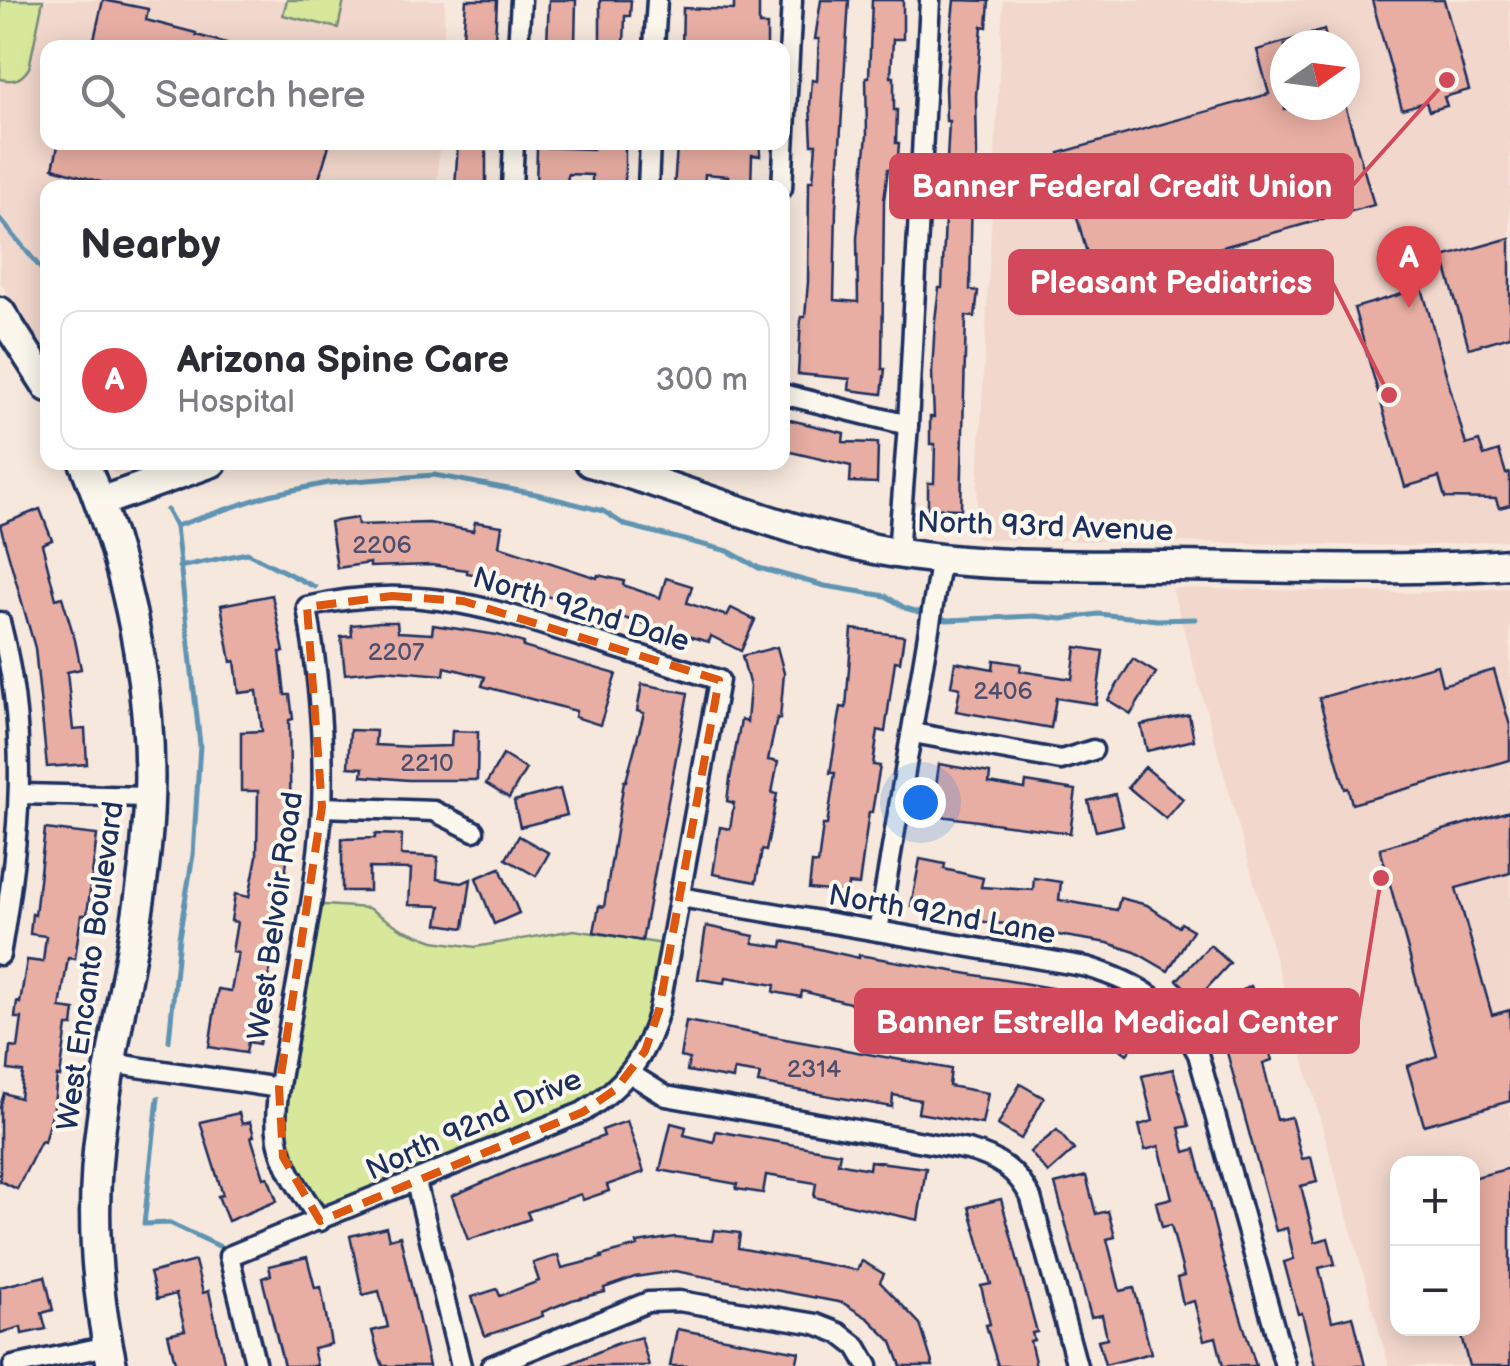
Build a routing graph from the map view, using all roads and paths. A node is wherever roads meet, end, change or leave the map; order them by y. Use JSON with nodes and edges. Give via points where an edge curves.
{"nodes":[{"id":1,"x":520,"y":0,"type":"edge"},
{"id":2,"x":656,"y":0,"type":"edge"},
{"id":3,"x":792,"y":0,"type":"edge"},
{"id":4,"x":930,"y":0,"type":"edge"},
{"id":5,"x":518,"y":40,"type":"edge"},
{"id":6,"x":654,"y":40,"type":"edge"},
{"id":7,"x":790,"y":40,"type":"edge"},
{"id":8,"x":514,"y":150,"type":"edge"},
{"id":9,"x":650,"y":150,"type":"edge"},
{"id":10,"x":784,"y":150,"type":"edge"},
{"id":11,"x":512,"y":180,"type":"edge"},
{"id":12,"x":648,"y":180,"type":"edge"},
{"id":13,"x":782,"y":180,"type":"edge"},
{"id":14,"x":0,"y":312,"type":"edge"},
{"id":15,"x":40,"y":374,"type":"edge"},
{"id":16,"x":790,"y":396,"type":"edge"},
{"id":17,"x":908,"y":425,"type":"junction"},
{"id":18,"x":87,"y":470,"type":"edge"},
{"id":19,"x":190,"y":470,"type":"edge"},
{"id":20,"x":615,"y":470,"type":"edge"},
{"id":21,"x":100,"y":502,"type":"junction"},
{"id":22,"x":898,"y":553,"type":"junction"},
{"id":23,"x":941,"y":558,"type":"junction"},
{"id":24,"x":1510,"y":564,"type":"edge"},
{"id":25,"x":307,"y":607,"type":"joint"},
{"id":26,"x":0,"y":622,"type":"edge"},
{"id":27,"x":914,"y":733,"type":"junction"},
{"id":28,"x":1093,"y":750,"type":"dead end"},
{"id":29,"x":21,"y":794,"type":"junction"},
{"id":30,"x":148,"y":798,"type":"junction"},
{"id":31,"x":322,"y":807,"type":"junction"},
{"id":32,"x":474,"y":831,"type":"dead end"},
{"id":33,"x":680,"y":897,"type":"junction"},
{"id":34,"x":878,"y":931,"type":"junction"},
{"id":35,"x":0,"y":956,"type":"edge"},
{"id":36,"x":110,"y":1063,"type":"junction"},
{"id":37,"x":630,"y":1074,"type":"junction"},
{"id":38,"x":279,"y":1088,"type":"junction"},
{"id":39,"x":416,"y":1182,"type":"junction"},
{"id":40,"x":320,"y":1222,"type":"junction"},
{"id":41,"x":110,"y":1356,"type":"edge"},
{"id":42,"x":14,"y":1366,"type":"edge"},
{"id":43,"x":256,"y":1366,"type":"edge"},
{"id":44,"x":461,"y":1366,"type":"edge"},
{"id":45,"x":491,"y":1366,"type":"edge"},
{"id":46,"x":868,"y":1366,"type":"edge"},
{"id":47,"x":1077,"y":1366,"type":"edge"},
{"id":48,"x":1285,"y":1366,"type":"edge"}],
"edges":[{"from":1,"to":5,"type":"street"},
{"from":2,"to":6,"type":"street"},
{"from":3,"to":7,"type":"street"},
{"from":4,"to":17,"type":"street"},
{"from":8,"to":11,"type":"street"},
{"from":9,"to":12,"type":"street"},
{"from":10,"to":13,"type":"street"},
{"from":14,"to":15,"type":"street"},
{"from":16,"to":17,"type":"street"},
{"from":17,"to":22,"type":"street"},
{"from":18,"to":21,"type":"street","name":"West Encanto Boulevard"},
{"from":19,"to":21,"type":"street"},
{"from":20,"to":22,"type":"street","name":"North 93rd Avenue"},
{"from":21,"to":30,"type":"street","name":"West Encanto Boulevard","via":[[136,634]]},
{"from":22,"to":23,"type":"street","name":"North 93rd Avenue"},
{"from":23,"to":24,"type":"street","name":"North 93rd Avenue","via":[[1437,569]]},
{"from":23,"to":27,"type":"street"},
{"from":25,"to":31,"type":"street","name":"West Belvoir Road","via":[[320,703]]},
{"from":25,"to":33,"type":"street","name":"North 92nd Dale","via":[[392,596],[463,602],[719,680]]},
{"from":26,"to":29,"type":"street","via":[[15,695]]},
{"from":27,"to":28,"type":"street","via":[[1061,760]]},
{"from":27,"to":34,"type":"street"},
{"from":29,"to":30,"type":"street"},
{"from":29,"to":35,"type":"street"},
{"from":30,"to":36,"type":"street","name":"West Encanto Boulevard","via":[[144,867]]},
{"from":31,"to":32,"type":"street","via":[[434,811]]},
{"from":31,"to":38,"type":"street","name":"West Belvoir Road"},
{"from":33,"to":34,"type":"street","name":"North 92nd Lane"},
{"from":33,"to":37,"type":"street","via":[[654,1028]]},
{"from":34,"to":48,"type":"street","name":"North 92nd Lane","via":[[1105,973],[1136,985],[1180,1022],[1204,1073]]},
{"from":36,"to":38,"type":"street"},
{"from":36,"to":41,"type":"street","name":"West Encanto Boulevard","via":[[96,1212]]},
{"from":37,"to":39,"type":"street","name":"North 92nd Drive","via":[[583,1112]]},
{"from":37,"to":47,"type":"street","via":[[666,1096],[984,1154],[1003,1163],[1022,1180],[1038,1222]]},
{"from":38,"to":40,"type":"street","name":"West Belvoir Road","via":[[283,1157]]},
{"from":39,"to":40,"type":"street","name":"North 92nd Drive"},
{"from":39,"to":44,"type":"street"},
{"from":40,"to":43,"type":"street","name":"North 92nd Drive","via":[[230,1256]]},
{"from":41,"to":42,"type":"street"},
{"from":45,"to":46,"type":"street","via":[[648,1302],[679,1301],[816,1324],[858,1348]]}]}
